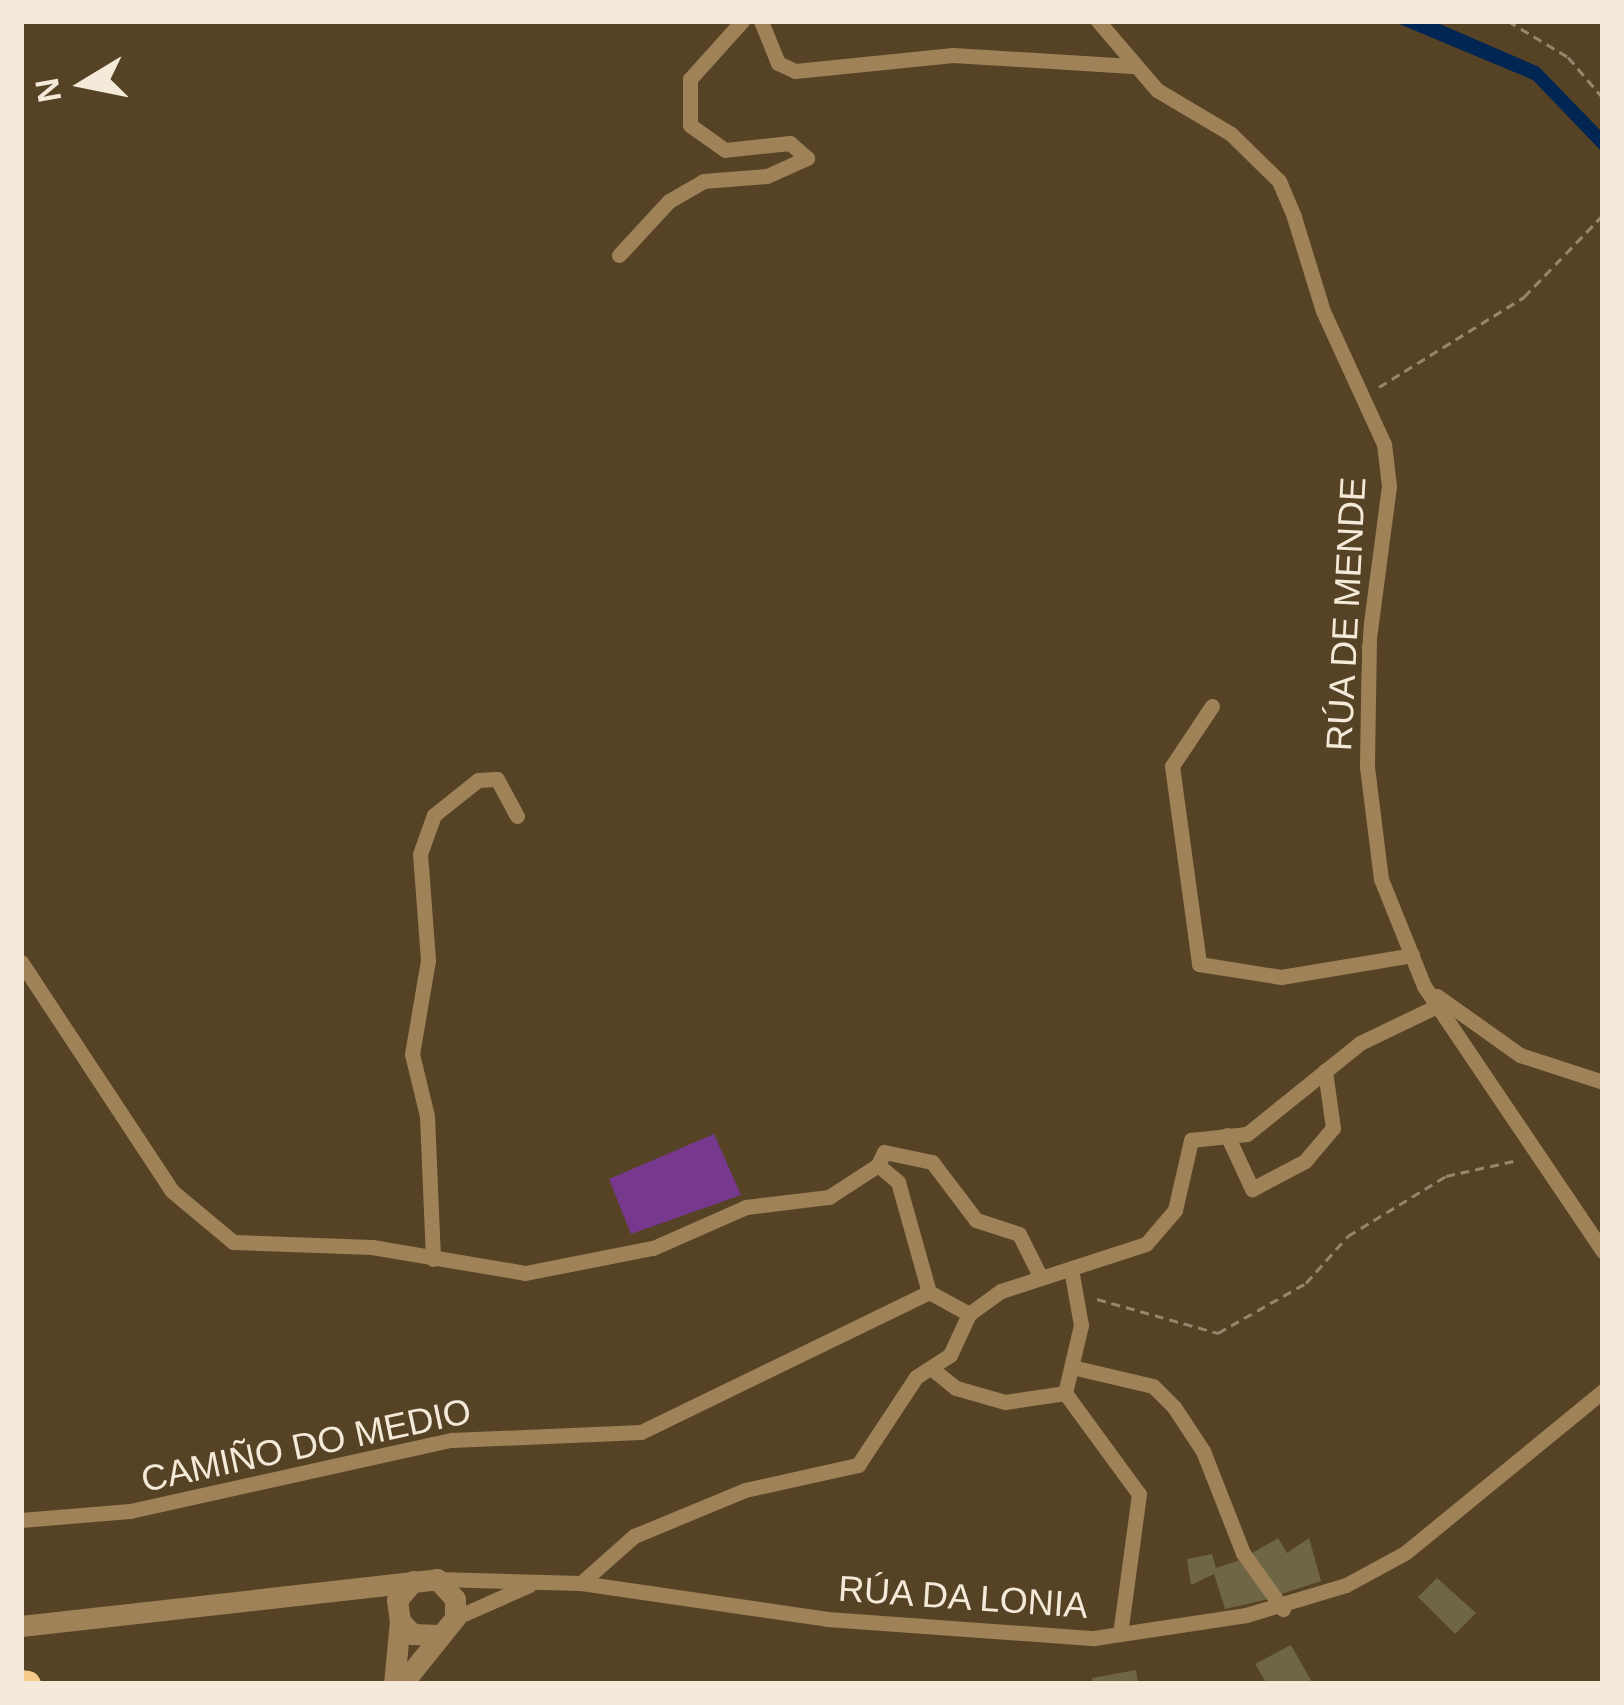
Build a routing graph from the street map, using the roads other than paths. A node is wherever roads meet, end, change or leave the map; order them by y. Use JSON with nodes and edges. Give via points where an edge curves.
{"nodes":[{"id":1,"x":742,"y":21,"type":"edge"},
{"id":2,"x":761,"y":21,"type":"edge"},
{"id":3,"x":1098,"y":21,"type":"edge"},
{"id":4,"x":1132,"y":66,"type":"junction"},
{"id":5,"x":619,"y":255,"type":"dead end"},
{"id":6,"x":1211,"y":706,"type":"dead end"},
{"id":7,"x":517,"y":816,"type":"dead end"},
{"id":8,"x":1412,"y":956,"type":"junction"},
{"id":9,"x":21,"y":962,"type":"edge"},
{"id":10,"x":1424,"y":986,"type":"junction"},
{"id":11,"x":1437,"y":1006,"type":"junction"},
{"id":12,"x":1325,"y":1071,"type":"junction"},
{"id":13,"x":1603,"y":1082,"type":"edge"},
{"id":14,"x":1227,"y":1135,"type":"junction"},
{"id":15,"x":878,"y":1165,"type":"junction"},
{"id":16,"x":1603,"y":1251,"type":"edge"},
{"id":17,"x":434,"y":1259,"type":"junction"},
{"id":18,"x":1071,"y":1269,"type":"junction"},
{"id":19,"x":1041,"y":1279,"type":"junction"},
{"id":20,"x":929,"y":1292,"type":"junction"},
{"id":21,"x":969,"y":1314,"type":"junction"},
{"id":22,"x":1072,"y":1367,"type":"junction"},
{"id":23,"x":931,"y":1368,"type":"junction"},
{"id":24,"x":1603,"y":1391,"type":"edge"},
{"id":25,"x":1065,"y":1393,"type":"junction"},
{"id":26,"x":21,"y":1520,"type":"edge"},
{"id":27,"x":425,"y":1580,"type":"junction"},
{"id":28,"x":538,"y":1583,"type":"junction"},
{"id":29,"x":581,"y":1583,"type":"junction"},
{"id":30,"x":340,"y":1592,"type":"junction"},
{"id":31,"x":1283,"y":1609,"type":"junction"},
{"id":32,"x":398,"y":1615,"type":"junction"},
{"id":33,"x":21,"y":1626,"type":"edge"},
{"id":34,"x":447,"y":1626,"type":"junction"},
{"id":35,"x":1120,"y":1634,"type":"junction"},
{"id":36,"x":398,"y":1684,"type":"edge"}],
"edges":[{"from":1,"to":5,"type":"street","via":[[690,79],[690,125],[725,150],[790,143],[807,158],[767,176],[703,182],[669,202]]},
{"from":2,"to":4,"type":"street","via":[[778,63],[795,71],[953,55]]},
{"from":3,"to":4,"type":"street","name":"RÚA DE MENDE"},
{"from":4,"to":8,"type":"street","name":"RÚA DE MENDE","via":[[1231,134],[1279,181],[1361,393],[1389,486],[1369,637],[1366,766],[1381,879]]},
{"from":6,"to":8,"type":"street","via":[[1172,766],[1199,964],[1281,977]]},
{"from":7,"to":17,"type":"street","via":[[497,779],[478,780],[434,815],[420,854],[428,960],[412,1054],[427,1116]]},
{"from":8,"to":10,"type":"street","name":"RÚA DE MENDE"},
{"from":9,"to":17,"type":"street","via":[[172,1191],[232,1242]]},
{"from":10,"to":11,"type":"street","name":"RÚA DE MENDE"},
{"from":10,"to":13,"type":"street","via":[[1520,1055]]},
{"from":11,"to":12,"type":"street","via":[[1360,1042]]},
{"from":11,"to":16,"type":"street","name":"RÚA DE MENDE"},
{"from":12,"to":14,"type":"street","via":[[1247,1135]]},
{"from":12,"to":14,"type":"street","via":[[1334,1128],[1305,1161],[1252,1190]]},
{"from":14,"to":18,"type":"street","via":[[1191,1140],[1175,1210],[1146,1244]]},
{"from":15,"to":17,"type":"street","via":[[829,1196],[746,1208],[653,1248],[525,1274]]},
{"from":15,"to":19,"type":"street","via":[[884,1152],[932,1162],[976,1220],[1018,1234]]},
{"from":15,"to":20,"type":"street","via":[[898,1182]]},
{"from":18,"to":19,"type":"street"},
{"from":18,"to":22,"type":"street","via":[[1082,1298]]},
{"from":19,"to":21,"type":"street"},
{"from":20,"to":21,"type":"street"},
{"from":20,"to":26,"type":"street","name":"CAMIÑO DO MEDIO","via":[[641,1432],[452,1441],[130,1511]]},
{"from":21,"to":23,"type":"street","via":[[950,1355]]},
{"from":22,"to":25,"type":"street"},
{"from":22,"to":31,"type":"street","via":[[1153,1385],[1174,1407],[1203,1451],[1243,1553]]},
{"from":23,"to":25,"type":"street","via":[[956,1388],[1005,1402]]},
{"from":23,"to":29,"type":"street","via":[[858,1465],[746,1490],[634,1536]]},
{"from":24,"to":31,"type":"street","name":"RÚA DA LONIA","via":[[1405,1553]]},
{"from":25,"to":35,"type":"street","via":[[1139,1494]]},
{"from":27,"to":28,"type":"street","name":"RÚA DA LONIA"},
{"from":27,"to":30,"type":"street"},
{"from":27,"to":32,"type":"street"},
{"from":27,"to":34,"type":"street","via":[[455,1599]]},
{"from":28,"to":29,"type":"street","name":"RÚA DA LONIA"},
{"from":28,"to":34,"type":"street","name":"RÚA DA LONIA"},
{"from":29,"to":35,"type":"street","name":"RÚA DA LONIA","via":[[827,1619]]},
{"from":30,"to":32,"type":"street"},
{"from":30,"to":33,"type":"street"},
{"from":31,"to":35,"type":"street","name":"RÚA DA LONIA"},
{"from":32,"to":34,"type":"street","via":[[412,1634]]},
{"from":32,"to":36,"type":"street"},
{"from":34,"to":36,"type":"street"}]}
